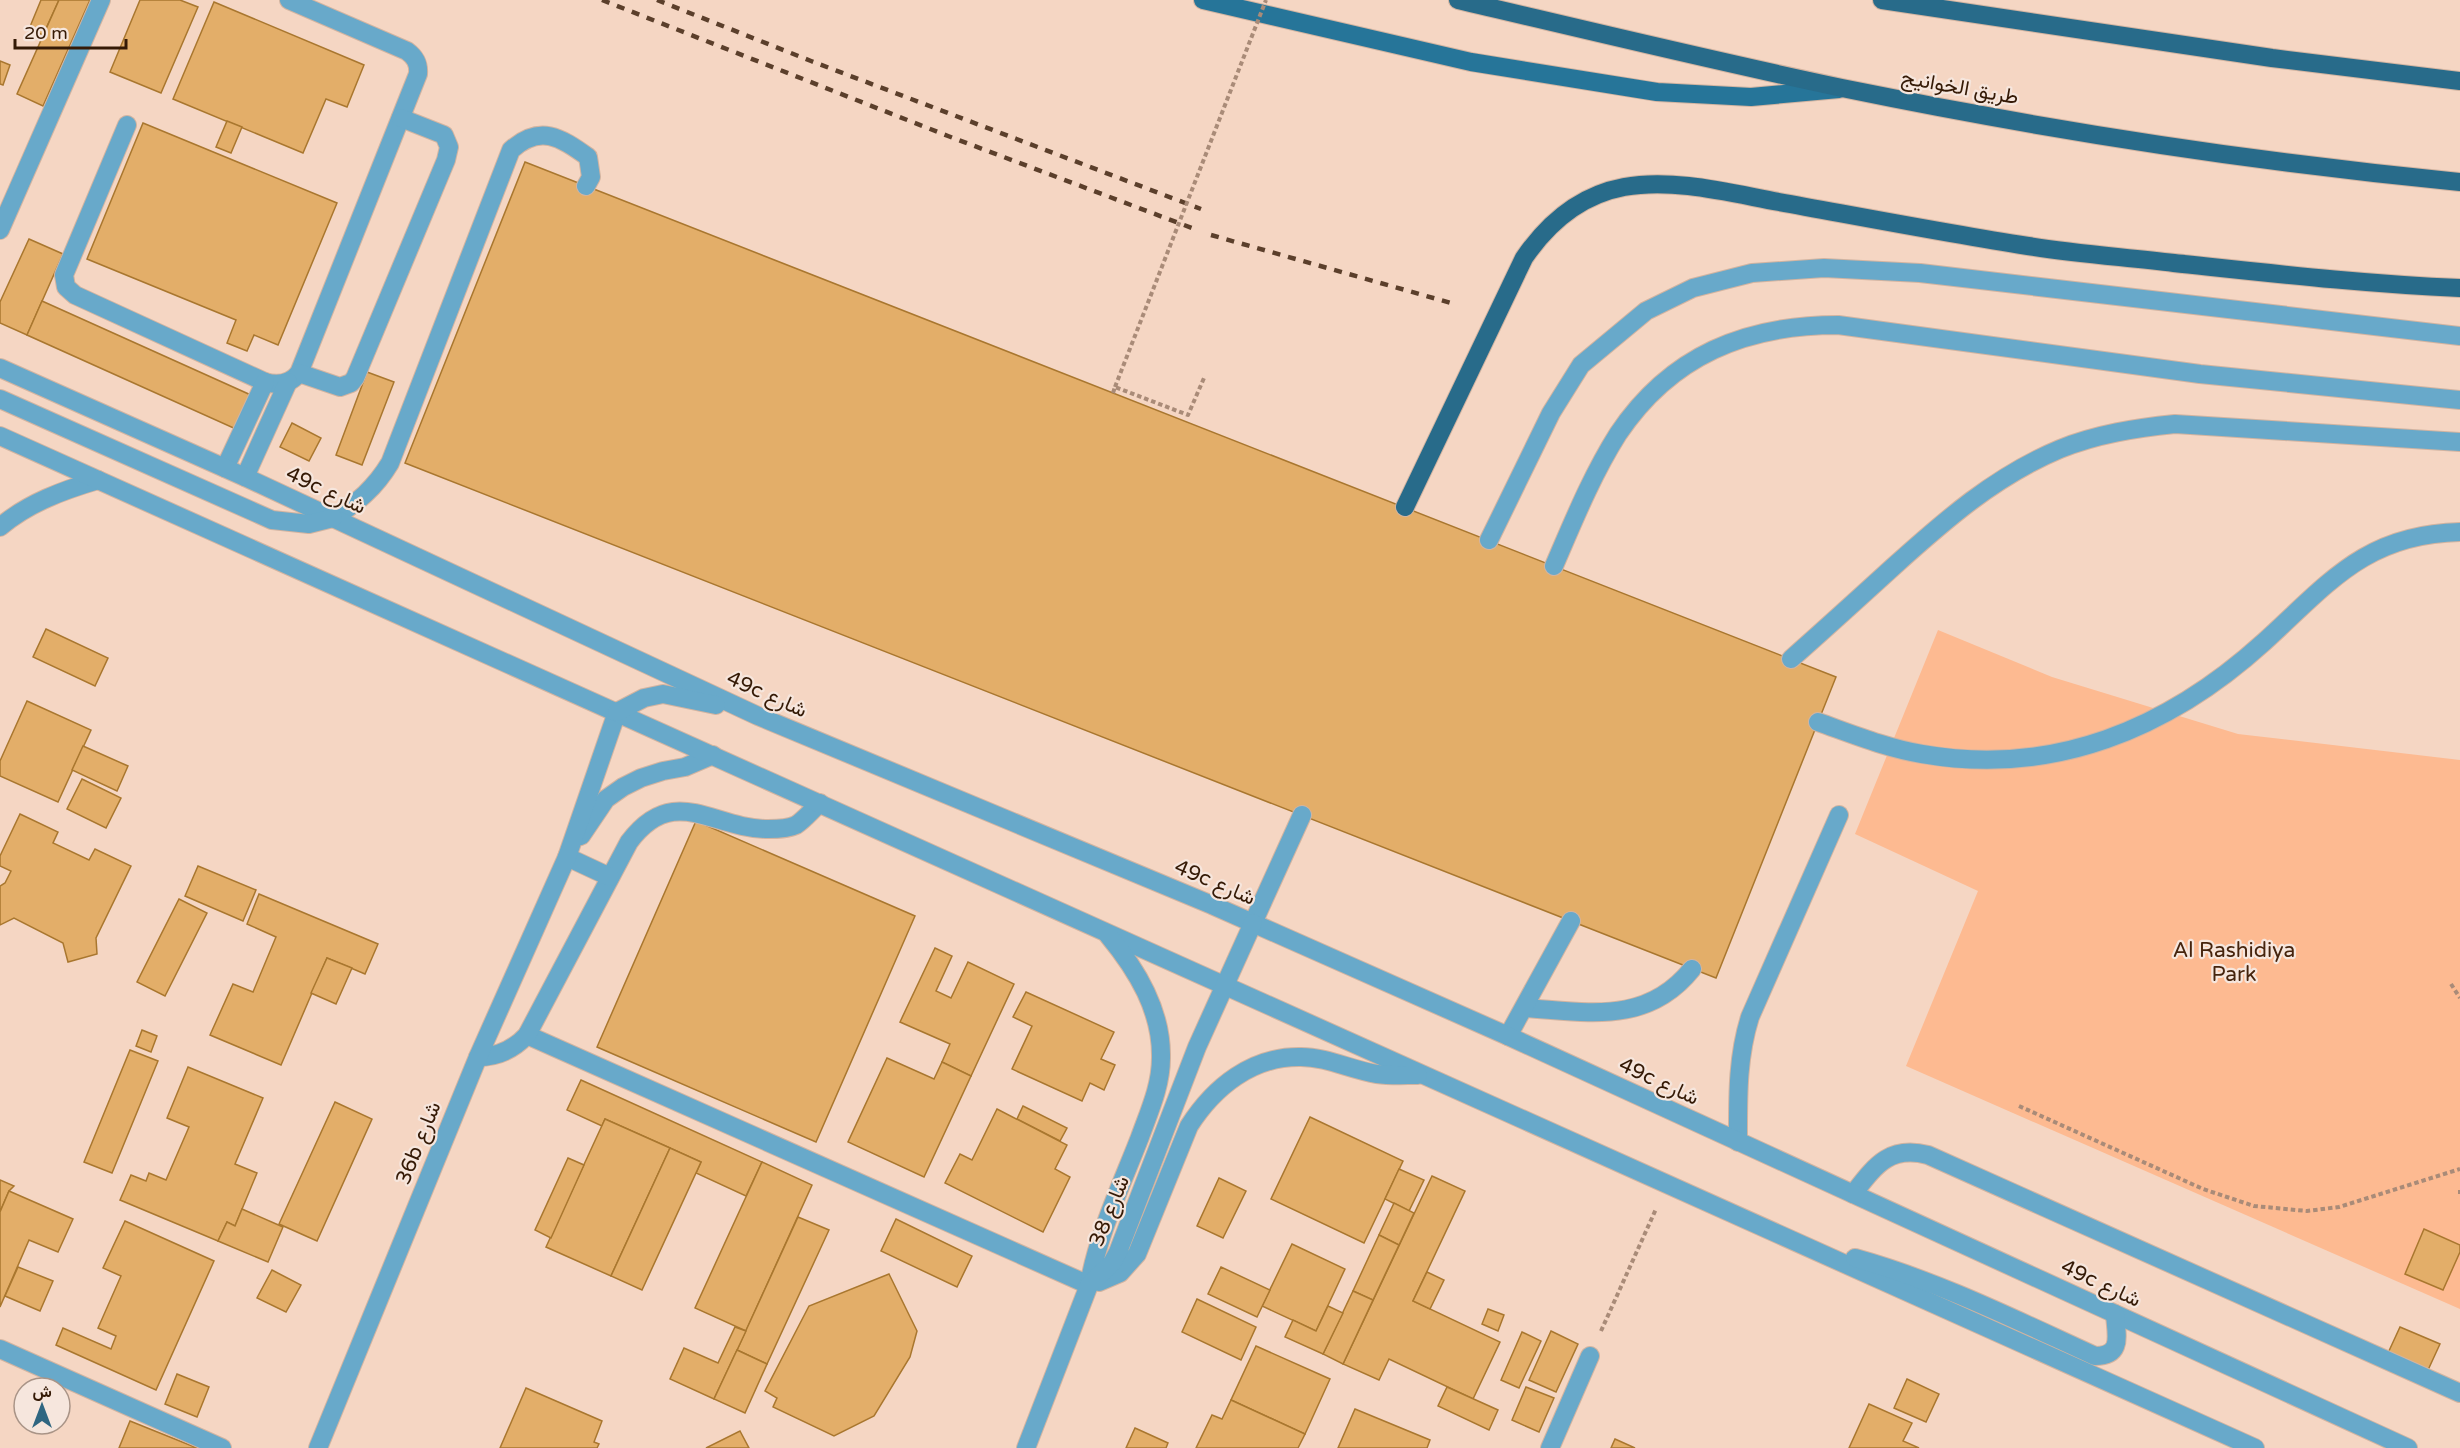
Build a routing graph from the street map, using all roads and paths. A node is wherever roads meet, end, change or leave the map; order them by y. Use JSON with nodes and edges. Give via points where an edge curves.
{"nodes":[{"id":1,"x":101,"y":0,"type":"edge"},
{"id":2,"x":289,"y":0,"type":"edge"},
{"id":3,"x":1203,"y":0,"type":"edge"},
{"id":4,"x":1266,"y":0,"type":"edge"},
{"id":5,"x":1458,"y":0,"type":"edge"},
{"id":6,"x":1882,"y":0,"type":"edge"},
{"id":7,"x":1928,"y":0,"type":"edge"},
{"id":8,"x":1947,"y":10,"type":"junction"},
{"id":9,"x":2460,"y":81,"type":"edge"},
{"id":10,"x":1844,"y":88,"type":"junction"},
{"id":11,"x":401,"y":118,"type":"junction"},
{"id":12,"x":127,"y":125,"type":"dead end"},
{"id":13,"x":2460,"y":182,"type":"edge"},
{"id":14,"x":586,"y":186,"type":"dead end"},
{"id":15,"x":0,"y":230,"type":"edge"},
{"id":16,"x":2460,"y":288,"type":"edge"},
{"id":17,"x":2460,"y":336,"type":"edge"},
{"id":18,"x":0,"y":368,"type":"edge"},
{"id":19,"x":294,"y":378,"type":"junction"},
{"id":20,"x":1204,"y":378,"type":"dead end"},
{"id":21,"x":265,"y":382,"type":"junction"},
{"id":22,"x":1115,"y":387,"type":"junction"},
{"id":23,"x":1113,"y":393,"type":"dead end"},
{"id":24,"x":0,"y":399,"type":"edge"},
{"id":25,"x":2460,"y":400,"type":"edge"},
{"id":26,"x":0,"y":436,"type":"edge"},
{"id":27,"x":2460,"y":442,"type":"edge"},
{"id":28,"x":225,"y":468,"type":"junction"},
{"id":29,"x":245,"y":477,"type":"junction"},
{"id":30,"x":98,"y":480,"type":"junction"},
{"id":31,"x":1405,"y":507,"type":"dead end"},
{"id":32,"x":333,"y":518,"type":"junction"},
{"id":33,"x":0,"y":527,"type":"edge"},
{"id":34,"x":2460,"y":532,"type":"edge"},
{"id":35,"x":1489,"y":540,"type":"dead end"},
{"id":36,"x":1554,"y":566,"type":"dead end"},
{"id":37,"x":1791,"y":659,"type":"dead end"},
{"id":38,"x":617,"y":712,"type":"junction"},
{"id":39,"x":758,"y":716,"type":"junction"},
{"id":40,"x":1818,"y":722,"type":"dead end"},
{"id":41,"x":713,"y":755,"type":"junction"},
{"id":42,"x":820,"y":803,"type":"junction"},
{"id":43,"x":1302,"y":815,"type":"dead end"},
{"id":44,"x":1839,"y":815,"type":"dead end"},
{"id":45,"x":567,"y":857,"type":"junction"},
{"id":46,"x":610,"y":877,"type":"junction"},
{"id":47,"x":1571,"y":921,"type":"dead end"},
{"id":48,"x":1253,"y":923,"type":"junction"},
{"id":49,"x":1105,"y":931,"type":"junction"},
{"id":50,"x":1692,"y":969,"type":"dead end"},
{"id":51,"x":2451,"y":984,"type":"dead end"},
{"id":52,"x":1225,"y":985,"type":"junction"},
{"id":53,"x":2460,"y":998,"type":"edge"},
{"id":54,"x":1525,"y":1008,"type":"junction"},
{"id":55,"x":527,"y":1035,"type":"junction"},
{"id":56,"x":1508,"y":1036,"type":"junction"},
{"id":57,"x":478,"y":1057,"type":"junction"},
{"id":58,"x":1425,"y":1075,"type":"junction"},
{"id":59,"x":2019,"y":1106,"type":"dead end"},
{"id":60,"x":1738,"y":1142,"type":"junction"},
{"id":61,"x":2460,"y":1169,"type":"edge"},
{"id":62,"x":1667,"y":1184,"type":"junction"},
{"id":63,"x":1853,"y":1194,"type":"junction"},
{"id":64,"x":1801,"y":1244,"type":"junction"},
{"id":65,"x":1089,"y":1285,"type":"junction"},
{"id":66,"x":2115,"y":1314,"type":"junction"},
{"id":67,"x":0,"y":1349,"type":"edge"},
{"id":68,"x":1590,"y":1356,"type":"joint"},
{"id":69,"x":2460,"y":1393,"type":"edge"},
{"id":70,"x":222,"y":1448,"type":"edge"},
{"id":71,"x":318,"y":1448,"type":"edge"},
{"id":72,"x":1026,"y":1448,"type":"edge"},
{"id":73,"x":1550,"y":1448,"type":"edge"},
{"id":74,"x":2255,"y":1448,"type":"edge"},
{"id":75,"x":2408,"y":1448,"type":"edge"}],
"edges":[{"from":1,"to":15,"type":"street"},
{"from":2,"to":11,"type":"street","via":[[412,56],[419,67],[418,74]]},
{"from":3,"to":10,"type":"main road","via":[[1471,62],[1657,92],[1751,97]]},
{"from":4,"to":22,"type":"path","bridge":true},
{"from":5,"to":10,"type":"highway","name":"طريق الخوانيج"},
{"from":6,"to":8,"type":"highway"},
{"from":7,"to":8,"type":"main road"},
{"from":8,"to":9,"type":"highway"},
{"from":10,"to":13,"type":"highway","name":"طريق الخوانيج","via":[[2066,129]]},
{"from":11,"to":19,"type":"street"},
{"from":11,"to":19,"type":"street","via":[[444,135],[449,147],[447,160],[355,378],[340,387]]},
{"from":12,"to":21,"type":"street","via":[[64,275],[66,287],[75,295]]},
{"from":14,"to":32,"type":"street","via":[[591,177],[588,156],[562,138],[531,136],[511,150],[390,463],[373,488]]},
{"from":16,"to":31,"type":"highway","via":[[2243,270],[2030,246],[1710,190],[1624,187],[1577,206],[1538,237],[1524,258]]},
{"from":17,"to":35,"type":"street","via":[[1920,273],[1824,268],[1752,273],[1693,288],[1646,311],[1581,365],[1551,413]]},
{"from":18,"to":28,"type":"street","name":"49c شارع"},
{"from":19,"to":21,"type":"street"},
{"from":19,"to":29,"type":"street"},
{"from":20,"to":22,"type":"path","via":[[1188,415]]},
{"from":21,"to":28,"type":"street"},
{"from":22,"to":23,"type":"path","bridge":true},
{"from":24,"to":32,"type":"street","via":[[272,520],[309,525]]},
{"from":25,"to":36,"type":"street","via":[[2200,374],[1838,326],[1801,326],[1765,332],[1697,358],[1641,405],[1600,466]]},
{"from":26,"to":30,"type":"street"},
{"from":27,"to":37,"type":"street","via":[[2175,424],[2097,436],[2059,449],[1990,486],[1953,513]]},
{"from":28,"to":29,"type":"street","name":"49c شارع"},
{"from":29,"to":32,"type":"street","name":"49c شارع"},
{"from":30,"to":33,"type":"street","via":[[62,491],[18,513]]},
{"from":30,"to":38,"type":"street"},
{"from":32,"to":39,"type":"street","name":"49c شارع"},
{"from":34,"to":40,"type":"street","via":[[2419,536],[2360,559],[2335,576],[2264,643],[2211,686],[2153,721],[2090,746],[2024,758],[1956,758],[1889,747]]},
{"from":38,"to":39,"type":"street","via":[[644,698],[663,694]]},
{"from":38,"to":41,"type":"street"},
{"from":38,"to":45,"type":"street","name":"36b شارع"},
{"from":39,"to":48,"type":"street","name":"49c شارع"},
{"from":41,"to":42,"type":"street"},
{"from":41,"to":45,"type":"street","name":"36b شارع","via":[[623,787],[606,799]]},
{"from":42,"to":46,"type":"street","via":[[796,825],[778,829],[741,826],[693,812],[663,815],[638,831]]},
{"from":42,"to":49,"type":"street"},
{"from":43,"to":48,"type":"street","name":"شارع 38"},
{"from":44,"to":60,"type":"street","via":[[1742,1041]]},
{"from":45,"to":46,"type":"street"},
{"from":45,"to":57,"type":"street","name":"36b شارع"},
{"from":46,"to":55,"type":"street"},
{"from":47,"to":54,"type":"street"},
{"from":48,"to":52,"type":"street","name":"شارع 38"},
{"from":48,"to":56,"type":"street","name":"49c شارع"},
{"from":49,"to":52,"type":"street"},
{"from":49,"to":65,"type":"street","via":[[1126,957],[1150,1001],[1160,1035],[1162,1060],[1158,1087],[1096,1251]]},
{"from":50,"to":54,"type":"street","via":[[1669,993],[1634,1009]]},
{"from":51,"to":53,"type":"path"},
{"from":52,"to":58,"type":"street"},
{"from":52,"to":65,"type":"street","name":"شارع 38","via":[[1118,1252]]},
{"from":54,"to":56,"type":"street"},
{"from":55,"to":57,"type":"street","via":[[501,1053]]},
{"from":55,"to":65,"type":"street"},
{"from":56,"to":60,"type":"street","name":"49c شارع"},
{"from":57,"to":71,"type":"street","name":"36b شارع"},
{"from":58,"to":62,"type":"street"},
{"from":58,"to":65,"type":"street","via":[[1379,1074],[1302,1057],[1280,1058],[1237,1075],[1202,1107],[1189,1126],[1137,1254],[1120,1273]]},
{"from":59,"to":61,"type":"path","via":[[2203,1189],[2254,1206],[2307,1211],[2339,1207]]},
{"from":60,"to":63,"type":"street","name":"49c شارع"},
{"from":62,"to":64,"type":"street"},
{"from":62,"to":68,"type":"path"},
{"from":63,"to":66,"type":"street","name":"49c شارع"},
{"from":63,"to":69,"type":"street","via":[[1875,1166],[1892,1155],[1928,1155]]},
{"from":64,"to":66,"type":"street","via":[[1881,1265],[1950,1290],[2095,1356],[2112,1352],[2116,1345]]},
{"from":64,"to":74,"type":"street"},
{"from":65,"to":72,"type":"street","name":"شارع 38"},
{"from":66,"to":75,"type":"street","name":"49c شارع"},
{"from":67,"to":70,"type":"street"},
{"from":68,"to":73,"type":"street"}]}
